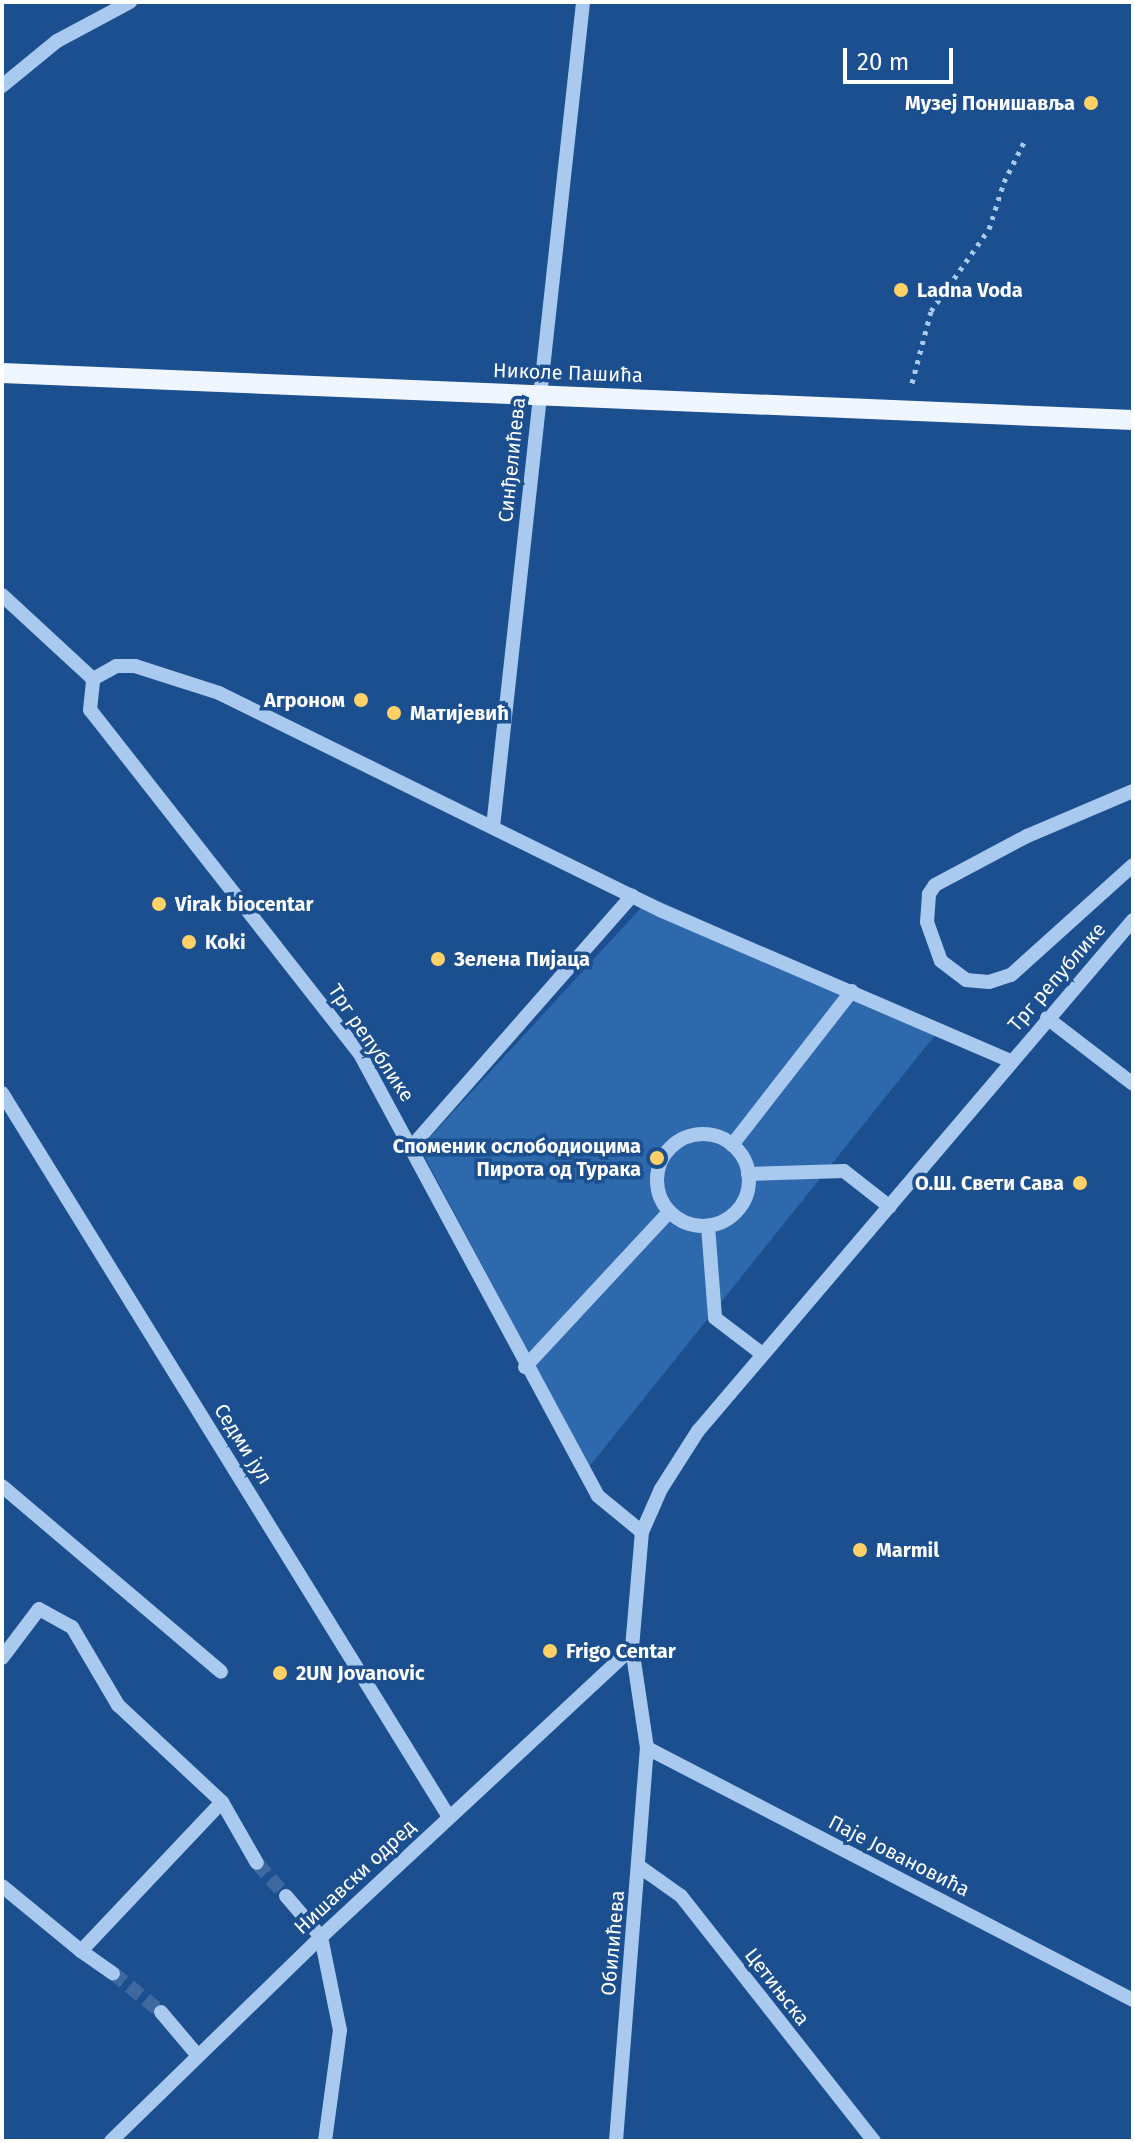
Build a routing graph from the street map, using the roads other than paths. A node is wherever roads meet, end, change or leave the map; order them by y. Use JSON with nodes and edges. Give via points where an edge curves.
{"nodes":[{"id":1,"x":130,"y":2,"type":"edge"},
{"id":2,"x":583,"y":2,"type":"edge"},
{"id":3,"x":2,"y":86,"type":"edge"},
{"id":4,"x":2,"y":373,"type":"edge"},
{"id":5,"x":539,"y":396,"type":"junction"},
{"id":6,"x":1133,"y":420,"type":"edge"},
{"id":7,"x":2,"y":595,"type":"edge"},
{"id":8,"x":93,"y":679,"type":"junction"},
{"id":9,"x":1133,"y":791,"type":"edge"},
{"id":10,"x":493,"y":827,"type":"junction"},
{"id":11,"x":1133,"y":865,"type":"edge"},
{"id":12,"x":632,"y":896,"type":"junction"},
{"id":13,"x":1133,"y":920,"type":"edge"},
{"id":14,"x":852,"y":991,"type":"junction"},
{"id":15,"x":1047,"y":1018,"type":"junction"},
{"id":16,"x":1011,"y":1061,"type":"junction"},
{"id":17,"x":1133,"y":1084,"type":"edge"},
{"id":18,"x":2,"y":1093,"type":"edge"},
{"id":19,"x":413,"y":1145,"type":"junction"},
{"id":20,"x":732,"y":1145,"type":"junction"},
{"id":21,"x":748,"y":1174,"type":"junction"},
{"id":22,"x":890,"y":1207,"type":"junction"},
{"id":23,"x":669,"y":1212,"type":"junction"},
{"id":24,"x":708,"y":1226,"type":"junction"},
{"id":25,"x":761,"y":1353,"type":"junction"},
{"id":26,"x":525,"y":1367,"type":"junction"},
{"id":27,"x":2,"y":1486,"type":"edge"},
{"id":28,"x":642,"y":1532,"type":"junction"},
{"id":29,"x":632,"y":1648,"type":"junction"},
{"id":30,"x":2,"y":1658,"type":"edge"},
{"id":31,"x":221,"y":1672,"type":"dead end"},
{"id":32,"x":647,"y":1748,"type":"junction"},
{"id":33,"x":222,"y":1802,"type":"junction"},
{"id":34,"x":449,"y":1817,"type":"junction"},
{"id":35,"x":257,"y":1863,"type":"tunnel mouth"},
{"id":36,"x":640,"y":1867,"type":"junction"},
{"id":37,"x":2,"y":1886,"type":"edge"},
{"id":38,"x":286,"y":1896,"type":"tunnel mouth"},
{"id":39,"x":321,"y":1937,"type":"junction"},
{"id":40,"x":81,"y":1951,"type":"junction"},
{"id":41,"x":113,"y":1973,"type":"tunnel mouth"},
{"id":42,"x":1133,"y":2000,"type":"edge"},
{"id":43,"x":161,"y":2012,"type":"tunnel mouth"},
{"id":44,"x":198,"y":2056,"type":"junction"},
{"id":45,"x":111,"y":2141,"type":"edge"},
{"id":46,"x":325,"y":2141,"type":"edge"},
{"id":47,"x":616,"y":2141,"type":"edge"},
{"id":48,"x":874,"y":2141,"type":"edge"}],
"edges":[{"from":1,"to":3,"type":"street","via":[[57,41]]},
{"from":2,"to":5,"type":"street","name":"Синђелићева"},
{"from":4,"to":5,"type":"main road","name":"Николе Пашића"},
{"from":5,"to":6,"type":"main road","name":"Николе Пашића"},
{"from":5,"to":10,"type":"street","name":"Синђелићева"},
{"from":7,"to":8,"type":"street"},
{"from":8,"to":10,"type":"street","name":"Трг републике","via":[[116,666],[163,672],[219,693]]},
{"from":8,"to":19,"type":"street","name":"Трг републике","via":[[90,710],[360,1054]]},
{"from":9,"to":11,"type":"street","via":[[1055,823],[935,885],[927,922],[941,961],[966,980],[989,982],[1011,975]]},
{"from":10,"to":12,"type":"street","name":"Трг републике"},
{"from":12,"to":14,"type":"street","name":"Трг републике"},
{"from":12,"to":19,"type":"street"},
{"from":13,"to":15,"type":"street","name":"Трг републике"},
{"from":14,"to":16,"type":"street","name":"Трг републике"},
{"from":14,"to":20,"type":"street"},
{"from":15,"to":16,"type":"street","name":"Трг републике"},
{"from":15,"to":17,"type":"street"},
{"from":16,"to":22,"type":"street","name":"Трг републике"},
{"from":18,"to":34,"type":"street","name":"Седми јул"},
{"from":19,"to":26,"type":"street","name":"Трг републике"},
{"from":20,"to":21,"type":"street"},
{"from":20,"to":23,"type":"street","via":[[708,1134],[692,1135],[666,1153],[657,1183]]},
{"from":21,"to":22,"type":"street","via":[[844,1171]]},
{"from":21,"to":24,"type":"street","via":[[743,1202],[722,1222]]},
{"from":22,"to":25,"type":"street","name":"Трг републике"},
{"from":23,"to":24,"type":"street","via":[[680,1221]]},
{"from":23,"to":26,"type":"street"},
{"from":24,"to":25,"type":"street","via":[[715,1318]]},
{"from":25,"to":28,"type":"street","name":"Трг републике","via":[[698,1431],[661,1489]]},
{"from":26,"to":28,"type":"street","name":"Трг републике","via":[[598,1496]]},
{"from":27,"to":31,"type":"street"},
{"from":28,"to":29,"type":"street","name":"Трг републике"},
{"from":29,"to":32,"type":"street","name":"Трг републике"},
{"from":29,"to":34,"type":"street","name":"Нишавски одред"},
{"from":30,"to":33,"type":"street","via":[[39,1609],[61,1620],[83,1640],[118,1705]]},
{"from":32,"to":36,"type":"street","name":"Обилићева"},
{"from":32,"to":42,"type":"street","name":"Паје Јовановића"},
{"from":33,"to":35,"type":"street"},
{"from":33,"to":40,"type":"street"},
{"from":34,"to":39,"type":"street","name":"Нишавски одред"},
{"from":36,"to":47,"type":"street","name":"Обилићева"},
{"from":36,"to":48,"type":"street","name":"Цетињска","via":[[681,1896]]},
{"from":37,"to":40,"type":"street"},
{"from":38,"to":39,"type":"street"},
{"from":39,"to":44,"type":"street","name":"Нишавски одред"},
{"from":39,"to":46,"type":"street","via":[[340,2030]]},
{"from":40,"to":41,"type":"street"},
{"from":43,"to":44,"type":"street"},
{"from":44,"to":45,"type":"street","name":"Нишавски одред"}]}
